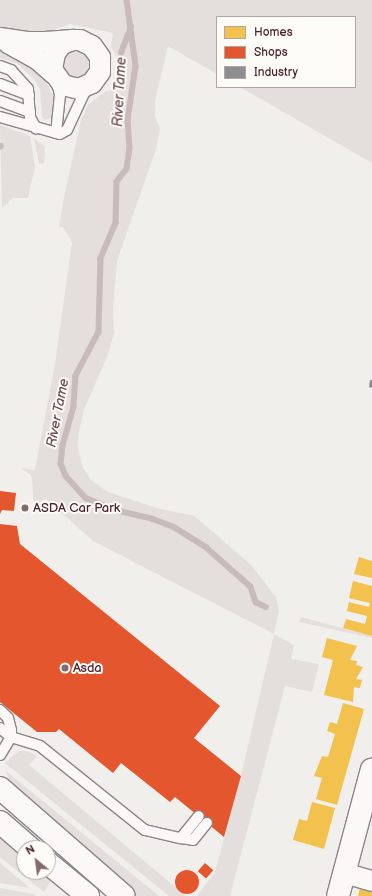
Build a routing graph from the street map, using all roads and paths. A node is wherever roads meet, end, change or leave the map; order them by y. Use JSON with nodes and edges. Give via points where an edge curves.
{"nodes":[{"id":1,"x":0,"y":38,"type":"edge"},
{"id":2,"x":72,"y":40,"type":"junction"},
{"id":3,"x":0,"y":66,"type":"edge"},
{"id":4,"x":56,"y":77,"type":"junction"},
{"id":5,"x":0,"y":84,"type":"edge"},
{"id":6,"x":86,"y":87,"type":"junction"},
{"id":7,"x":29,"y":95,"type":"junction"},
{"id":8,"x":0,"y":101,"type":"edge"},
{"id":9,"x":30,"y":112,"type":"junction"},
{"id":10,"x":0,"y":117,"type":"edge"},
{"id":11,"x":36,"y":129,"type":"junction"},
{"id":12,"x":56,"y":133,"type":"junction"},
{"id":13,"x":0,"y":710,"type":"edge"},
{"id":14,"x":0,"y":728,"type":"edge"},
{"id":15,"x":11,"y":737,"type":"junction"},
{"id":16,"x":0,"y":755,"type":"edge"},
{"id":17,"x":372,"y":769,"type":"edge"},
{"id":18,"x":0,"y":788,"type":"edge"},
{"id":19,"x":0,"y":805,"type":"edge"},
{"id":20,"x":199,"y":816,"type":"dead end"},
{"id":21,"x":0,"y":822,"type":"edge"},
{"id":22,"x":207,"y":823,"type":"dead end"},
{"id":23,"x":181,"y":838,"type":"junction"},
{"id":24,"x":21,"y":840,"type":"edge"},
{"id":25,"x":32,"y":840,"type":"edge"},
{"id":26,"x":56,"y":865,"type":"edge"},
{"id":27,"x":344,"y":873,"type":"junction"},
{"id":28,"x":372,"y":881,"type":"edge"},
{"id":29,"x":88,"y":896,"type":"edge"},
{"id":30,"x":124,"y":896,"type":"edge"},
{"id":31,"x":338,"y":896,"type":"edge"}],
"edges":[{"from":1,"to":2,"type":"street","via":[[37,42]]},
{"from":1,"to":4,"type":"street","via":[[37,59]]},
{"from":2,"to":4,"type":"street","via":[[62,44],[55,53],[52,63]]},
{"from":2,"to":6,"type":"street","via":[[80,40],[92,46],[100,57],[101,65],[97,78]]},
{"from":3,"to":7,"type":"lane","via":[[11,70],[22,80]]},
{"from":4,"to":6,"type":"street","via":[[70,88]]},
{"from":4,"to":12,"type":"lane","via":[[60,95]]},
{"from":5,"to":7,"type":"lane"},
{"from":6,"to":12,"type":"lane","via":[[67,130],[60,134]]},
{"from":7,"to":9,"type":"lane"},
{"from":8,"to":9,"type":"lane"},
{"from":9,"to":11,"type":"lane"},
{"from":10,"to":11,"type":"lane"},
{"from":11,"to":12,"type":"lane"},
{"from":13,"to":15,"type":"lane","via":[[8,718]]},
{"from":14,"to":15,"type":"lane"},
{"from":15,"to":16,"type":"lane"},
{"from":15,"to":23,"type":"lane","via":[[40,746],[145,830]]},
{"from":17,"to":27,"type":"main road"},
{"from":18,"to":30,"type":"main road"},
{"from":19,"to":25,"type":"main road"},
{"from":20,"to":23,"type":"lane"},
{"from":21,"to":24,"type":"main road"},
{"from":22,"to":23,"type":"lane","via":[[193,840]]},
{"from":26,"to":29,"type":"main road"},
{"from":27,"to":28,"type":"street"},
{"from":27,"to":31,"type":"main road"}]}
